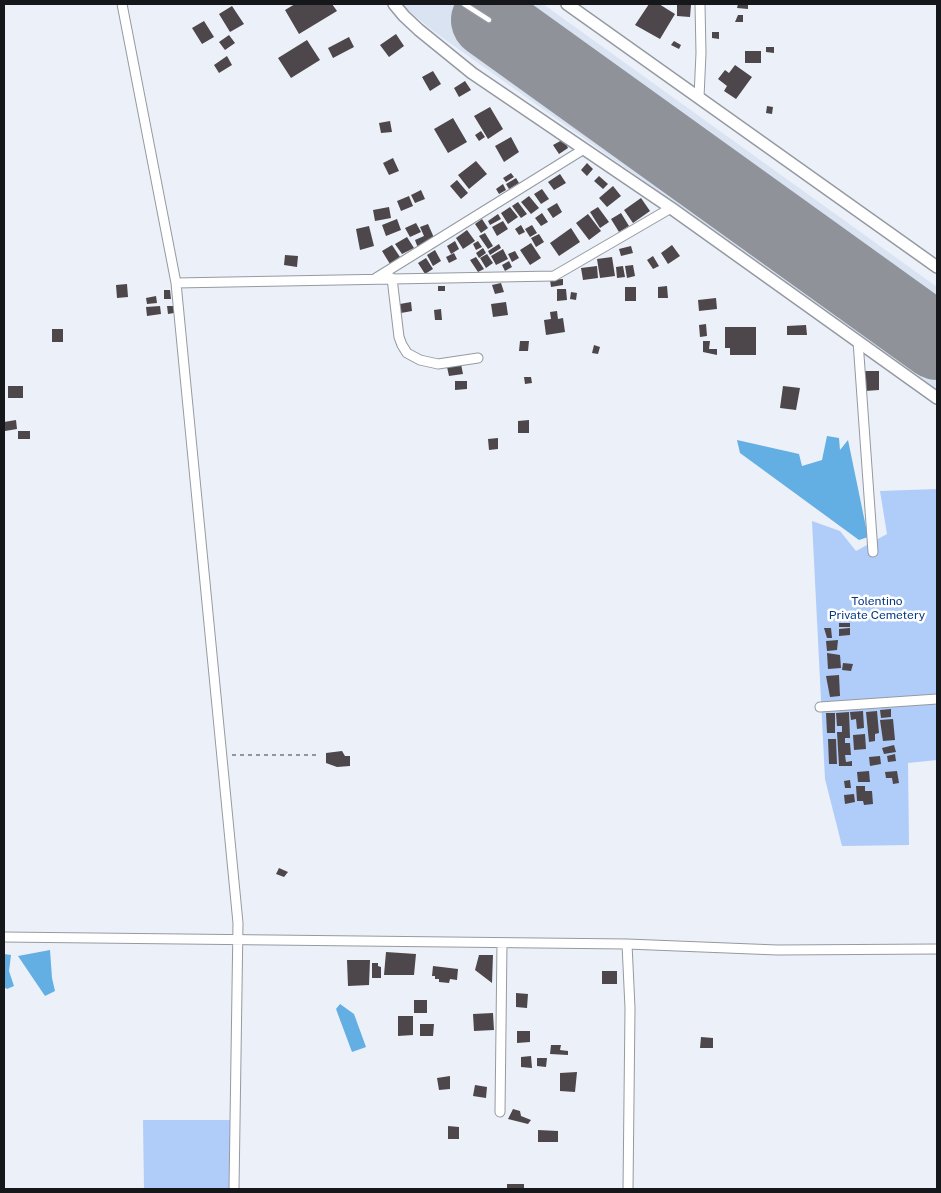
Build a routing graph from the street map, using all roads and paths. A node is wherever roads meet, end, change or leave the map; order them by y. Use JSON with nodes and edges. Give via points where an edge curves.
{"nodes":[{"id":1,"x":122,"y":4,"type":"edge"},
{"id":2,"x":394,"y":4,"type":"edge"},
{"id":3,"x":464,"y":4,"type":"edge"},
{"id":4,"x":567,"y":4,"type":"edge"},
{"id":5,"x":700,"y":4,"type":"edge"},
{"id":6,"x":489,"y":20,"type":"dead end"},
{"id":7,"x":699,"y":97,"type":"junction"},
{"id":8,"x":584,"y":149,"type":"junction"},
{"id":9,"x":671,"y":208,"type":"junction"},
{"id":10,"x":937,"y":267,"type":"edge"},
{"id":11,"x":376,"y":278,"type":"junction"},
{"id":12,"x":392,"y":278,"type":"junction"},
{"id":13,"x":176,"y":283,"type":"junction"},
{"id":14,"x":858,"y":341,"type":"junction"},
{"id":15,"x":478,"y":358,"type":"dead end"},
{"id":16,"x":937,"y":398,"type":"edge"},
{"id":17,"x":873,"y":552,"type":"dead end"},
{"id":18,"x":937,"y":699,"type":"edge"},
{"id":19,"x":820,"y":707,"type":"dead end"},
{"id":20,"x":319,"y":755,"type":"dead end"},
{"id":21,"x":222,"y":756,"type":"junction"},
{"id":22,"x":4,"y":937,"type":"edge"},
{"id":23,"x":237,"y":941,"type":"junction"},
{"id":24,"x":502,"y":943,"type":"junction"},
{"id":25,"x":627,"y":944,"type":"junction"},
{"id":26,"x":937,"y":949,"type":"edge"},
{"id":27,"x":500,"y":1112,"type":"dead end"},
{"id":28,"x":234,"y":1189,"type":"edge"},
{"id":29,"x":628,"y":1189,"type":"edge"}],
"edges":[{"from":1,"to":13,"type":"street"},
{"from":2,"to":8,"type":"street","via":[[418,30],[472,73]]},
{"from":3,"to":6,"type":"lane"},
{"from":4,"to":7,"type":"street"},
{"from":5,"to":7,"type":"street"},
{"from":7,"to":10,"type":"street"},
{"from":8,"to":9,"type":"street"},
{"from":8,"to":11,"type":"street"},
{"from":9,"to":12,"type":"street","via":[[554,276]]},
{"from":9,"to":14,"type":"street"},
{"from":11,"to":12,"type":"street"},
{"from":11,"to":13,"type":"street"},
{"from":12,"to":15,"type":"street","via":[[399,336],[407,353],[438,364]]},
{"from":13,"to":21,"type":"street"},
{"from":14,"to":16,"type":"street"},
{"from":14,"to":17,"type":"street"},
{"from":18,"to":19,"type":"street"},
{"from":20,"to":21,"type":"path"},
{"from":21,"to":23,"type":"street"},
{"from":22,"to":23,"type":"street"},
{"from":23,"to":24,"type":"street"},
{"from":23,"to":28,"type":"street"},
{"from":24,"to":25,"type":"street"},
{"from":24,"to":27,"type":"street"},
{"from":25,"to":26,"type":"street","via":[[777,950]]},
{"from":25,"to":29,"type":"street","via":[[630,1008]]}]}
